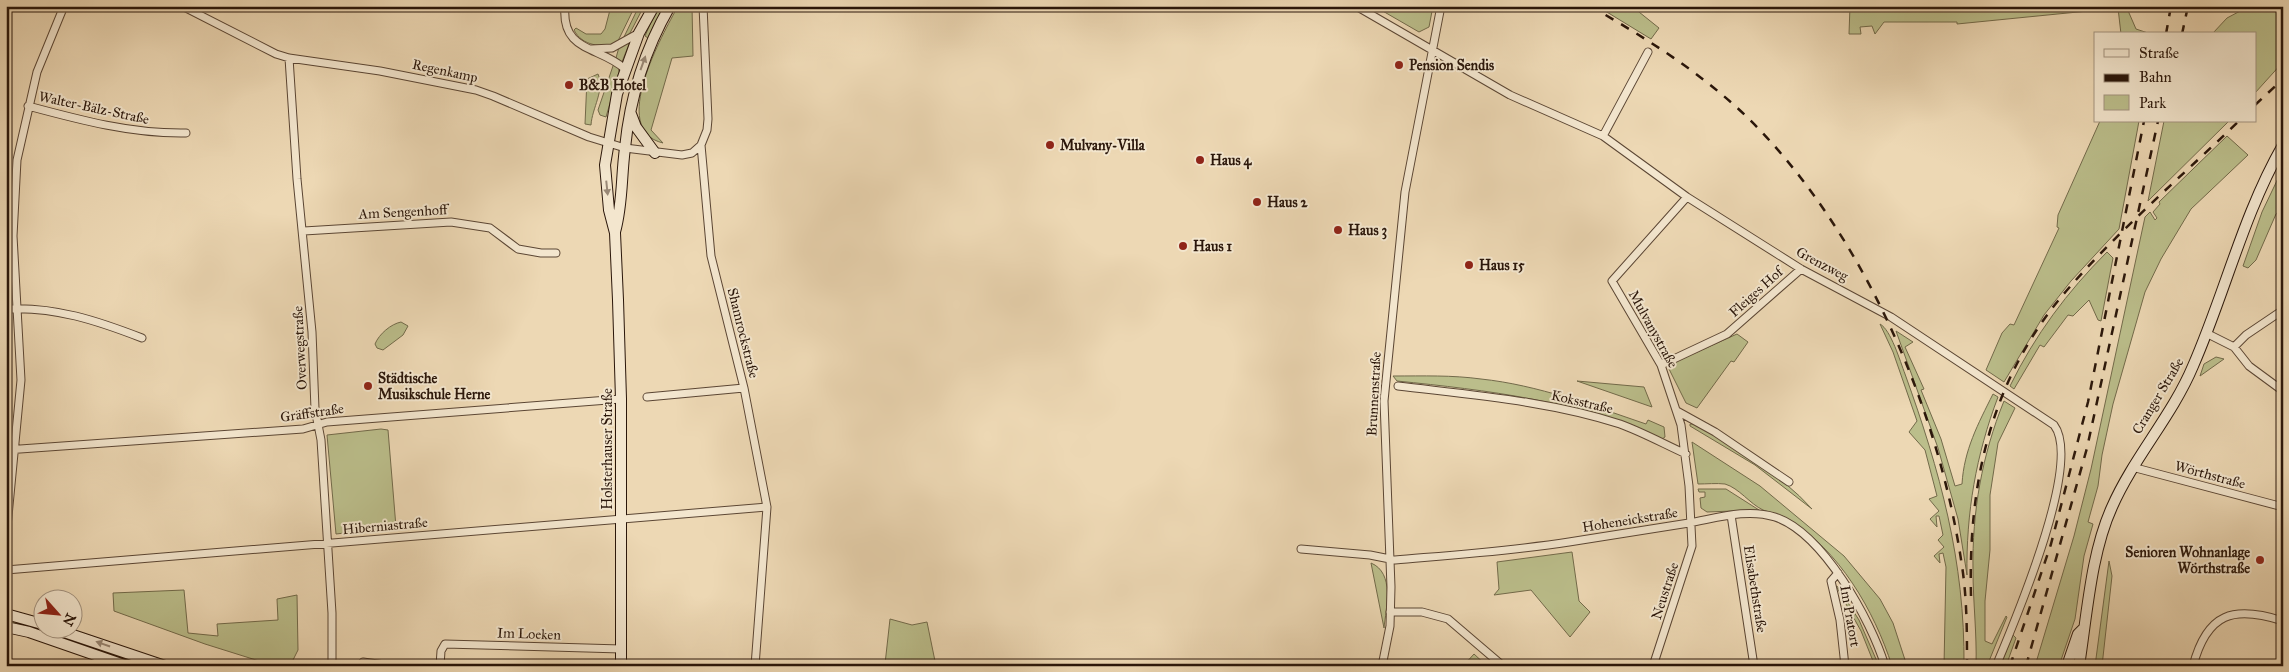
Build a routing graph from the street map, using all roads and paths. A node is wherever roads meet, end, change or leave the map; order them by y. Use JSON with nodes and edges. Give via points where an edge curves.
{"nodes":[{"id":1,"x":64,"y":6,"type":"edge"},
{"id":2,"x":182,"y":6,"type":"edge"},
{"id":3,"x":565,"y":6,"type":"edge"},
{"id":4,"x":654,"y":6,"type":"edge"},
{"id":5,"x":670,"y":6,"type":"edge"},
{"id":6,"x":703,"y":6,"type":"edge"},
{"id":7,"x":1356,"y":6,"type":"edge"},
{"id":8,"x":1441,"y":6,"type":"edge"},
{"id":9,"x":639,"y":33,"type":"junction"},
{"id":10,"x":589,"y":49,"type":"junction"},
{"id":11,"x":1434,"y":51,"type":"junction"},
{"id":12,"x":1648,"y":52,"type":"dead end"},
{"id":13,"x":289,"y":58,"type":"junction"},
{"id":14,"x":625,"y":69,"type":"junction"},
{"id":15,"x":28,"y":106,"type":"junction"},
{"id":16,"x":630,"y":110,"type":"junction"},
{"id":17,"x":186,"y":134,"type":"dead end"},
{"id":18,"x":1603,"y":136,"type":"junction"},
{"id":19,"x":607,"y":143,"type":"junction"},
{"id":20,"x":701,"y":145,"type":"junction"},
{"id":21,"x":2283,"y":145,"type":"edge"},
{"id":22,"x":625,"y":148,"type":"junction"},
{"id":23,"x":655,"y":152,"type":"junction"},
{"id":24,"x":1687,"y":197,"type":"junction"},
{"id":25,"x":304,"y":231,"type":"junction"},
{"id":26,"x":615,"y":233,"type":"junction"},
{"id":27,"x":556,"y":254,"type":"dead end"},
{"id":28,"x":1801,"y":269,"type":"junction"},
{"id":29,"x":17,"y":308,"type":"junction"},
{"id":30,"x":6,"y":309,"type":"edge"},
{"id":31,"x":2283,"y":310,"type":"edge"},
{"id":32,"x":2206,"y":333,"type":"junction"},
{"id":33,"x":142,"y":338,"type":"dead end"},
{"id":34,"x":2234,"y":347,"type":"junction"},
{"id":35,"x":1661,"y":365,"type":"junction"},
{"id":36,"x":1398,"y":386,"type":"dead end"},
{"id":37,"x":744,"y":388,"type":"junction"},
{"id":38,"x":2283,"y":392,"type":"edge"},
{"id":39,"x":647,"y":396,"type":"dead end"},
{"id":40,"x":621,"y":399,"type":"junction"},
{"id":41,"x":1677,"y":412,"type":"junction"},
{"id":42,"x":318,"y":424,"type":"junction"},
{"id":43,"x":16,"y":449,"type":"junction"},
{"id":44,"x":6,"y":450,"type":"edge"},
{"id":45,"x":1686,"y":454,"type":"junction"},
{"id":46,"x":2132,"y":467,"type":"junction"},
{"id":47,"x":1789,"y":482,"type":"dead end"},
{"id":48,"x":767,"y":507,"type":"junction"},
{"id":49,"x":2283,"y":507,"type":"edge"},
{"id":50,"x":1730,"y":515,"type":"junction"},
{"id":51,"x":620,"y":519,"type":"junction"},
{"id":52,"x":1693,"y":522,"type":"junction"},
{"id":53,"x":6,"y":537,"type":"edge"},
{"id":54,"x":328,"y":544,"type":"junction"},
{"id":55,"x":1301,"y":549,"type":"dead end"},
{"id":56,"x":1391,"y":560,"type":"junction"},
{"id":57,"x":6,"y":570,"type":"edge"},
{"id":58,"x":1838,"y":573,"type":"junction"},
{"id":59,"x":1390,"y":612,"type":"junction"},
{"id":60,"x":6,"y":614,"type":"edge"},
{"id":61,"x":32,"y":621,"type":"edge"},
{"id":62,"x":2283,"y":621,"type":"edge"},
{"id":63,"x":6,"y":626,"type":"edge"},
{"id":64,"x":2086,"y":627,"type":"junction"},
{"id":65,"x":82,"y":638,"type":"edge"},
{"id":66,"x":621,"y":650,"type":"junction"},
{"id":67,"x":363,"y":662,"type":"dead end"},
{"id":68,"x":127,"y":666,"type":"edge"},
{"id":69,"x":165,"y":666,"type":"edge"},
{"id":70,"x":332,"y":666,"type":"edge"},
{"id":71,"x":392,"y":666,"type":"edge"},
{"id":72,"x":440,"y":666,"type":"edge"},
{"id":73,"x":621,"y":666,"type":"edge"},
{"id":74,"x":755,"y":666,"type":"edge"},
{"id":75,"x":1382,"y":666,"type":"edge"},
{"id":76,"x":1503,"y":666,"type":"edge"},
{"id":77,"x":1653,"y":666,"type":"edge"},
{"id":78,"x":1754,"y":666,"type":"edge"},
{"id":79,"x":1845,"y":666,"type":"edge"},
{"id":80,"x":1885,"y":666,"type":"edge"},
{"id":81,"x":1996,"y":666,"type":"edge"},
{"id":82,"x":2067,"y":666,"type":"edge"},
{"id":83,"x":2079,"y":666,"type":"edge"},
{"id":84,"x":2192,"y":666,"type":"edge"}],
"edges":[{"from":1,"to":15,"type":"street","name":"Walter-Bälz-Straße","via":[[49,38]]},
{"from":2,"to":13,"type":"street","name":"Regenkamp"},
{"from":3,"to":10,"type":"street","via":[[564,17],[569,33],[576,42]]},
{"from":4,"to":9,"type":"main road","name":"Holsterhauser Straße"},
{"from":16,"to":5,"type":"main road","name":"Holsterhauser Straße","one_way":true,"via":[[644,58]]},
{"from":6,"to":20,"type":"street","name":"Shamrockstraße","via":[[708,119]]},
{"from":7,"to":11,"type":"street","name":"Grenzweg"},
{"from":8,"to":11,"type":"street","name":"Brunnenstraße"},
{"from":9,"to":10,"type":"street","via":[[612,48]]},
{"from":9,"to":14,"type":"main road","name":"Holsterhauser Straße"},
{"from":10,"to":14,"type":"street","via":[[616,61]]},
{"from":11,"to":18,"type":"street","name":"Grenzweg","via":[[1510,95]]},
{"from":11,"to":56,"type":"street","name":"Brunnenstraße","via":[[1405,192],[1384,401]]},
{"from":12,"to":18,"type":"street"},
{"from":13,"to":19,"type":"street","name":"Regenkamp","via":[[380,71],[476,90]]},
{"from":13,"to":25,"type":"street","name":"Overwegstraße"},
{"from":14,"to":19,"type":"main road","name":"Holsterhauser Straße"},
{"from":15,"to":17,"type":"street","name":"Walter-Bälz-Straße","via":[[127,129]]},
{"from":15,"to":29,"type":"street","name":"Walter-Bälz-Straße","via":[[17,160],[13,210]]},
{"from":16,"to":22,"type":"main road","name":"Holsterhauser Straße"},
{"from":16,"to":23,"type":"main road","via":[[636,127]]},
{"from":18,"to":24,"type":"street","name":"Grenzweg"},
{"from":19,"to":22,"type":"street","name":"Regenkamp"},
{"from":19,"to":26,"type":"main road","name":"Holsterhauser Straße","one_way":true,"via":[[605,173]]},
{"from":20,"to":23,"type":"street","name":"Regenkamp","via":[[688,155]]},
{"from":20,"to":37,"type":"street","name":"Shamrockstraße","via":[[711,256]]},
{"from":21,"to":32,"type":"main road","name":"Cranger Straße","via":[[2260,189]]},
{"from":22,"to":23,"type":"street","name":"Regenkamp"},
{"from":22,"to":26,"type":"main road","name":"Holsterhauser Straße","via":[[622,210]]},
{"from":24,"to":28,"type":"street","name":"Grenzweg"},
{"from":24,"to":35,"type":"street","name":"Mulvanystraße","via":[[1612,282]]},
{"from":25,"to":27,"type":"street","name":"Am Sengenhoff","via":[[452,222],[490,228],[518,249]]},
{"from":25,"to":42,"type":"street","name":"Overwegstraße"},
{"from":26,"to":40,"type":"main road","name":"Holsterhauser Straße"},
{"from":28,"to":35,"type":"street","name":"Fleiges Hof","via":[[1728,334]]},
{"from":28,"to":81,"type":"street","name":"Grenzweg","via":[[1891,317],[2058,429],[2062,454],[2048,521],[2024,600]]},
{"from":29,"to":30,"type":"street"},
{"from":29,"to":33,"type":"street","via":[[74,315]]},
{"from":29,"to":43,"type":"street","name":"Walter-Bälz-Straße","via":[[21,380]]},
{"from":31,"to":34,"type":"street"},
{"from":32,"to":34,"type":"street"},
{"from":32,"to":46,"type":"main road","name":"Cranger Straße","via":[[2188,378]]},
{"from":34,"to":38,"type":"street","via":[[2249,366]]},
{"from":35,"to":41,"type":"street","name":"Mulvanystraße"},
{"from":36,"to":45,"type":"street","name":"Koksstraße","via":[[1518,401],[1589,416],[1621,425]]},
{"from":37,"to":39,"type":"street"},
{"from":37,"to":48,"type":"street","name":"Shamrockstraße"},
{"from":40,"to":42,"type":"street","name":"Gräffstraße"},
{"from":40,"to":51,"type":"main road","name":"Holsterhauser Straße"},
{"from":41,"to":45,"type":"street","name":"Mulvanystraße"},
{"from":41,"to":47,"type":"street","via":[[1715,432]]},
{"from":42,"to":43,"type":"street","name":"Gräffstraße","via":[[303,429]]},
{"from":42,"to":54,"type":"street","name":"Overwegstraße"},
{"from":43,"to":44,"type":"street","name":"Gräffstraße"},
{"from":43,"to":53,"type":"street","name":"Walter-Bälz-Straße"},
{"from":45,"to":52,"type":"street"},
{"from":46,"to":49,"type":"street","name":"Wörthstraße"},
{"from":46,"to":64,"type":"main road","name":"Cranger Straße","via":[[2102,534]]},
{"from":48,"to":51,"type":"street","name":"Hiberniastraße"},
{"from":48,"to":74,"type":"street","name":"Shamrockstraße"},
{"from":50,"to":52,"type":"street","name":"Hoheneickstraße"},
{"from":50,"to":58,"type":"street","name":"Hoheneickstraße","via":[[1761,514],[1790,525]]},
{"from":50,"to":78,"type":"street","name":"Elisabethstraße"},
{"from":51,"to":54,"type":"street","name":"Hiberniastraße"},
{"from":51,"to":66,"type":"main road","name":"Holsterhauser Straße"},
{"from":52,"to":56,"type":"street","name":"Hoheneickstraße","via":[[1550,544]]},
{"from":52,"to":77,"type":"street","name":"Neustraße","via":[[1692,546]]},
{"from":54,"to":57,"type":"street","name":"Hiberniastraße"},
{"from":54,"to":70,"type":"street","name":"Overwegstraße"},
{"from":55,"to":56,"type":"street","name":"Hoheneickstraße"},
{"from":56,"to":59,"type":"street","name":"Brunnenstraße"},
{"from":58,"to":79,"type":"street","name":"Im Pratort","via":[[1831,581],[1840,620]]},
{"from":58,"to":80,"type":"street","name":"Hoheneickstraße","via":[[1866,618]]},
{"from":59,"to":75,"type":"street","name":"Brunnenstraße"},
{"from":59,"to":76,"type":"street","via":[[1422,612],[1448,619]]},
{"from":60,"to":61,"type":"main road"},
{"from":62,"to":84,"type":"street","via":[[2241,613],[2223,618],[2204,634]]},
{"from":63,"to":68,"type":"main road"},
{"from":64,"to":82,"type":"main road","via":[[2078,634]]},
{"from":64,"to":83,"type":"main road","name":"Cranger Straße"},
{"from":69,"to":65,"type":"main road","one_way":true},
{"from":66,"to":72,"type":"street","name":"Im Loeken","via":[[448,644],[441,651]]},
{"from":66,"to":73,"type":"main road","name":"Holsterhauser Straße"},
{"from":67,"to":71,"type":"street"}]}
